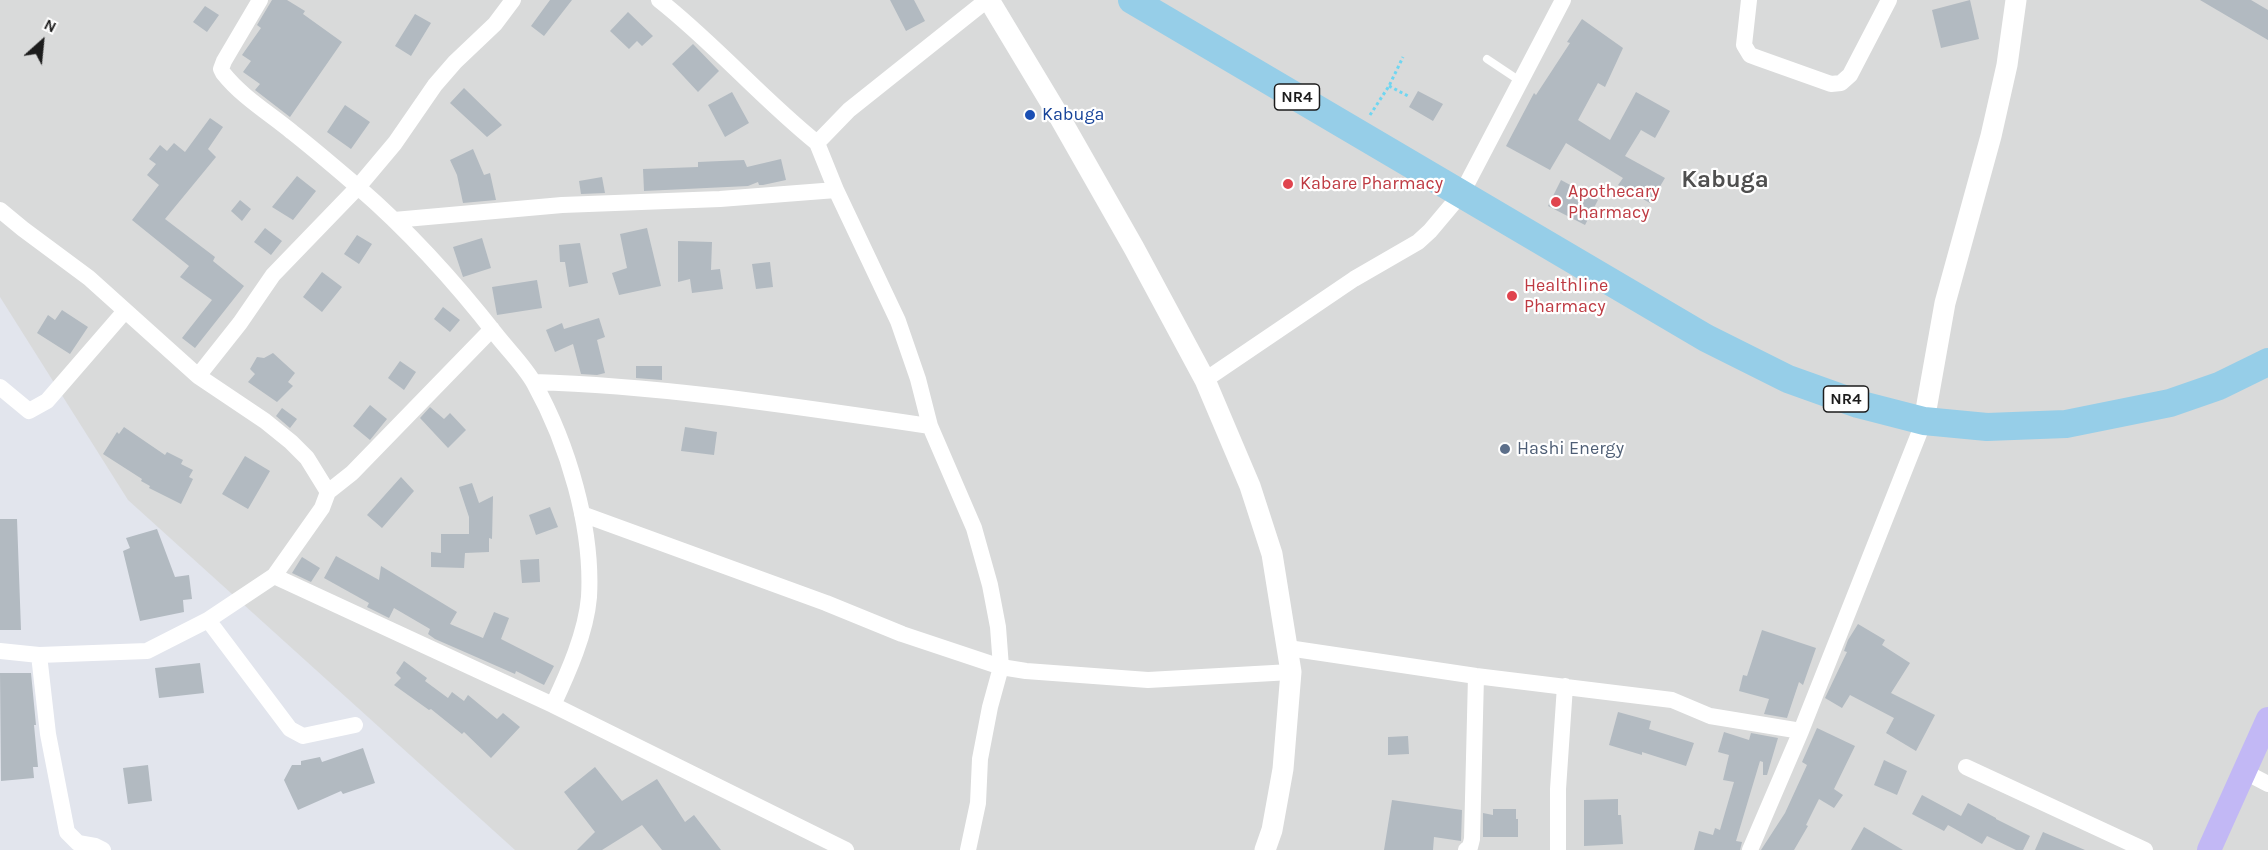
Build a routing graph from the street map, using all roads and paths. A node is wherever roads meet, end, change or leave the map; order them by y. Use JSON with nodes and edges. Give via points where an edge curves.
{"nodes":[{"id":1,"x":260,"y":0,"type":"edge"},
{"id":2,"x":513,"y":0,"type":"edge"},
{"id":3,"x":658,"y":0,"type":"edge"},
{"id":4,"x":988,"y":0,"type":"edge"},
{"id":5,"x":1132,"y":0,"type":"edge"},
{"id":6,"x":1563,"y":0,"type":"edge"},
{"id":7,"x":1749,"y":0,"type":"edge"},
{"id":8,"x":1888,"y":0,"type":"edge"},
{"id":9,"x":2016,"y":0,"type":"edge"},
{"id":10,"x":1403,"y":57,"type":"dead end"},
{"id":11,"x":1487,"y":58,"type":"dead end"},
{"id":12,"x":1520,"y":81,"type":"junction"},
{"id":13,"x":1389,"y":86,"type":"junction"},
{"id":14,"x":1410,"y":97,"type":"dead end"},
{"id":15,"x":1359,"y":133,"type":"junction"},
{"id":16,"x":817,"y":143,"type":"junction"},
{"id":17,"x":358,"y":187,"type":"junction"},
{"id":18,"x":836,"y":189,"type":"junction"},
{"id":19,"x":1462,"y":193,"type":"junction"},
{"id":20,"x":0,"y":210,"type":"edge"},
{"id":21,"x":394,"y":220,"type":"junction"},
{"id":22,"x":125,"y":311,"type":"junction"},
{"id":23,"x":492,"y":329,"type":"junction"},
{"id":24,"x":2268,"y":362,"type":"edge"},
{"id":25,"x":198,"y":376,"type":"junction"},
{"id":26,"x":1205,"y":380,"type":"junction"},
{"id":27,"x":534,"y":382,"type":"junction"},
{"id":28,"x":0,"y":387,"type":"edge"},
{"id":29,"x":1924,"y":421,"type":"junction"},
{"id":30,"x":930,"y":426,"type":"junction"},
{"id":31,"x":328,"y":492,"type":"junction"},
{"id":32,"x":582,"y":514,"type":"junction"},
{"id":33,"x":274,"y":576,"type":"junction"},
{"id":34,"x":208,"y":620,"type":"junction"},
{"id":35,"x":1288,"y":648,"type":"junction"},
{"id":36,"x":0,"y":651,"type":"edge"},
{"id":37,"x":39,"y":655,"type":"junction"},
{"id":38,"x":1001,"y":667,"type":"junction"},
{"id":39,"x":1291,"y":672,"type":"junction"},
{"id":40,"x":1476,"y":676,"type":"junction"},
{"id":41,"x":1565,"y":686,"type":"junction"},
{"id":42,"x":553,"y":705,"type":"junction"},
{"id":43,"x":2268,"y":719,"type":"edge"},
{"id":44,"x":355,"y":725,"type":"dead end"},
{"id":45,"x":1802,"y":731,"type":"junction"},
{"id":46,"x":1966,"y":767,"type":"dead end"},
{"id":47,"x":2245,"y":772,"type":"junction"},
{"id":48,"x":2268,"y":784,"type":"edge"},
{"id":49,"x":103,"y":850,"type":"edge"},
{"id":50,"x":846,"y":850,"type":"edge"},
{"id":51,"x":968,"y":850,"type":"edge"},
{"id":52,"x":1265,"y":850,"type":"edge"},
{"id":53,"x":1466,"y":850,"type":"edge"},
{"id":54,"x":1558,"y":850,"type":"edge"},
{"id":55,"x":1750,"y":850,"type":"edge"},
{"id":56,"x":2145,"y":850,"type":"edge"},
{"id":57,"x":2209,"y":850,"type":"edge"}],
"edges":[{"from":1,"to":17,"type":"street","via":[[224,61],[223,73]]},
{"from":2,"to":17,"type":"street","via":[[495,24],[442,77]]},
{"from":3,"to":16,"type":"street"},
{"from":4,"to":16,"type":"street","via":[[849,110]]},
{"from":4,"to":26,"type":"street","via":[[1060,118]]},
{"from":5,"to":15,"type":"highway","number":"NR4"},
{"from":6,"to":12,"type":"street"},
{"from":7,"to":8,"type":"street","via":[[1746,51],[1831,84],[1841,83],[1850,75]]},
{"from":9,"to":29,"type":"street","via":[[2007,65],[1945,303]]},
{"from":10,"to":13,"type":"path"},
{"from":11,"to":12,"type":"lane"},
{"from":12,"to":19,"type":"street"},
{"from":13,"to":14,"type":"path"},
{"from":13,"to":15,"type":"path"},
{"from":15,"to":19,"type":"highway","number":"NR4"},
{"from":16,"to":18,"type":"street"},
{"from":17,"to":21,"type":"street"},
{"from":17,"to":25,"type":"street","via":[[273,275]]},
{"from":18,"to":21,"type":"street","via":[[720,199],[562,205]]},
{"from":18,"to":30,"type":"street","via":[[898,321]]},
{"from":19,"to":26,"type":"street","via":[[1418,242],[1354,279]]},
{"from":19,"to":29,"type":"highway","number":"NR4","via":[[1706,338],[1788,379],[1858,404]]},
{"from":20,"to":22,"type":"street","via":[[89,278]]},
{"from":21,"to":23,"type":"street"},
{"from":22,"to":25,"type":"street"},
{"from":22,"to":28,"type":"street","via":[[47,401],[29,411]]},
{"from":23,"to":27,"type":"street"},
{"from":23,"to":31,"type":"street","via":[[352,473]]},
{"from":24,"to":29,"type":"highway","number":"NR4","via":[[2219,386],[2170,403],[2066,424],[1987,427]]},
{"from":25,"to":31,"type":"street","via":[[291,442],[307,458]]},
{"from":26,"to":35,"type":"street","via":[[1250,486],[1272,554]]},
{"from":27,"to":30,"type":"street","via":[[680,391]]},
{"from":27,"to":32,"type":"street","via":[[557,433]]},
{"from":29,"to":45,"type":"street"},
{"from":30,"to":38,"type":"street","via":[[974,528],[994,606]]},
{"from":31,"to":33,"type":"street","via":[[322,508]]},
{"from":32,"to":38,"type":"street"},
{"from":32,"to":42,"type":"street","via":[[589,599],[579,639]]},
{"from":33,"to":34,"type":"street"},
{"from":33,"to":42,"type":"street"},
{"from":34,"to":37,"type":"street","via":[[147,651]]},
{"from":34,"to":44,"type":"street","via":[[290,729],[303,736]]},
{"from":35,"to":39,"type":"street"},
{"from":35,"to":40,"type":"street"},
{"from":36,"to":37,"type":"street"},
{"from":37,"to":49,"type":"street","via":[[48,734],[67,832],[78,843]]},
{"from":38,"to":39,"type":"street","via":[[1148,680]]},
{"from":38,"to":51,"type":"street","via":[[982,749],[978,803]]},
{"from":39,"to":52,"type":"street","via":[[1283,769]]},
{"from":40,"to":41,"type":"street"},
{"from":40,"to":53,"type":"street","via":[[1472,839]]},
{"from":41,"to":45,"type":"street","via":[[1672,700],[1710,716]]},
{"from":41,"to":54,"type":"street"},
{"from":42,"to":50,"type":"street"},
{"from":43,"to":47,"type":"main road"},
{"from":45,"to":55,"type":"street"},
{"from":46,"to":56,"type":"street"},
{"from":47,"to":48,"type":"street"},
{"from":47,"to":57,"type":"main road"}]}
